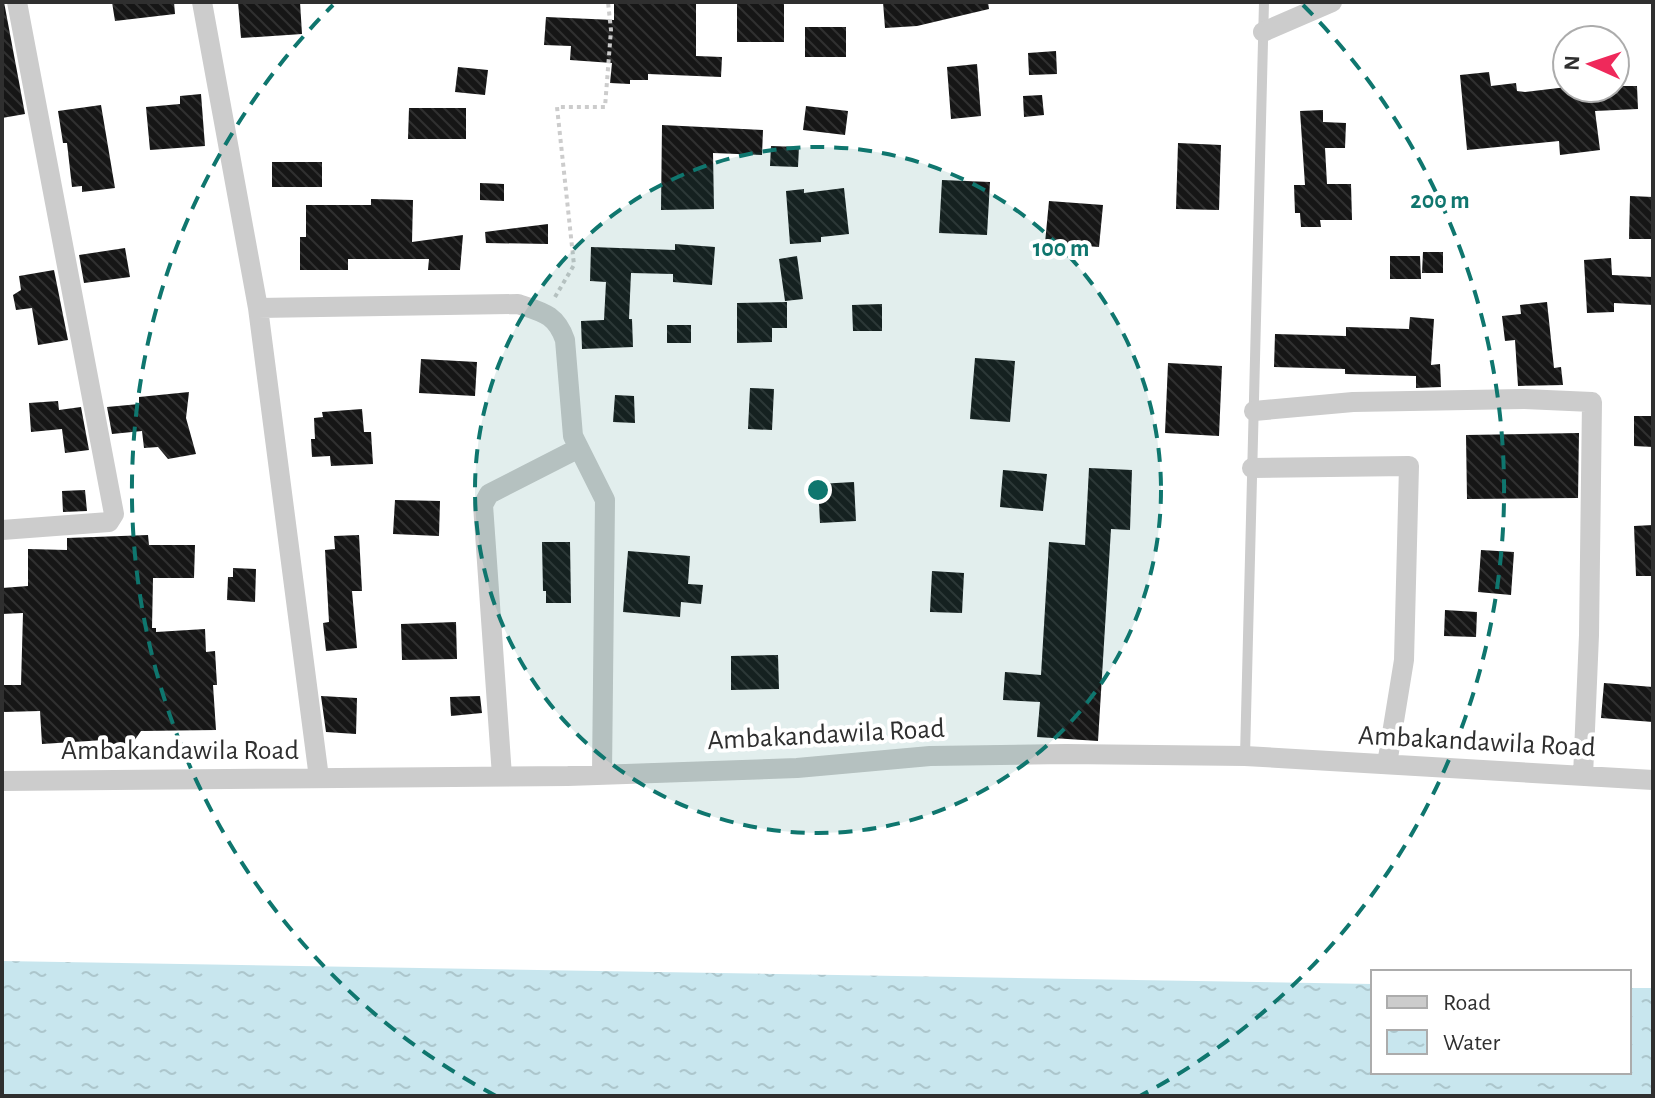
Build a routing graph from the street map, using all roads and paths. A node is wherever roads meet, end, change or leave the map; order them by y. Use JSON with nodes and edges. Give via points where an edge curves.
{"nodes":[{"id":1,"x":17,"y":2,"type":"edge"},
{"id":2,"x":202,"y":2,"type":"edge"},
{"id":3,"x":608,"y":2,"type":"edge"},
{"id":4,"x":1264,"y":2,"type":"edge"},
{"id":5,"x":1332,"y":2,"type":"edge"},
{"id":6,"x":1263,"y":32,"type":"junction"},
{"id":7,"x":258,"y":308,"type":"junction"},
{"id":8,"x":546,"y":313,"type":"junction"},
{"id":9,"x":1254,"y":411,"type":"junction"},
{"id":10,"x":579,"y":448,"type":"junction"},
{"id":11,"x":1252,"y":468,"type":"junction"},
{"id":12,"x":2,"y":530,"type":"edge"},
{"id":13,"x":1245,"y":756,"type":"junction"},
{"id":14,"x":1387,"y":764,"type":"junction"},
{"id":15,"x":602,"y":774,"type":"junction"},
{"id":16,"x":502,"y":776,"type":"junction"},
{"id":17,"x":1583,"y":776,"type":"junction"},
{"id":18,"x":319,"y":778,"type":"junction"},
{"id":19,"x":1653,"y":780,"type":"edge"},
{"id":20,"x":2,"y":781,"type":"edge"}],
"edges":[{"from":1,"to":12,"type":"street","via":[[114,514],[109,522]]},
{"from":2,"to":7,"type":"street"},
{"from":3,"to":8,"type":"path","via":[[605,107],[557,107],[574,265]]},
{"from":4,"to":6,"type":"lane"},
{"from":5,"to":6,"type":"street"},
{"from":6,"to":9,"type":"lane"},
{"from":7,"to":8,"type":"street","via":[[518,304]]},
{"from":7,"to":18,"type":"street"},
{"from":8,"to":10,"type":"street","via":[[560,325],[565,340],[573,436]]},
{"from":9,"to":11,"type":"lane"},
{"from":9,"to":17,"type":"street","via":[[1353,402],[1592,402]]},
{"from":10,"to":15,"type":"street","via":[[605,500]]},
{"from":10,"to":16,"type":"street","via":[[489,494],[483,505]]},
{"from":11,"to":13,"type":"lane"},
{"from":11,"to":14,"type":"street","via":[[1409,466],[1404,660]]},
{"from":13,"to":14,"type":"street","name":"Ambakandawila Road"},
{"from":13,"to":15,"type":"street","name":"Ambakandawila Road","via":[[930,756],[797,768]]},
{"from":14,"to":17,"type":"street","name":"Ambakandawila Road"},
{"from":15,"to":16,"type":"street","name":"Ambakandawila Road"},
{"from":16,"to":18,"type":"street","name":"Ambakandawila Road"},
{"from":17,"to":19,"type":"street","name":"Ambakandawila Road"},
{"from":18,"to":20,"type":"street","name":"Ambakandawila Road"}]}
